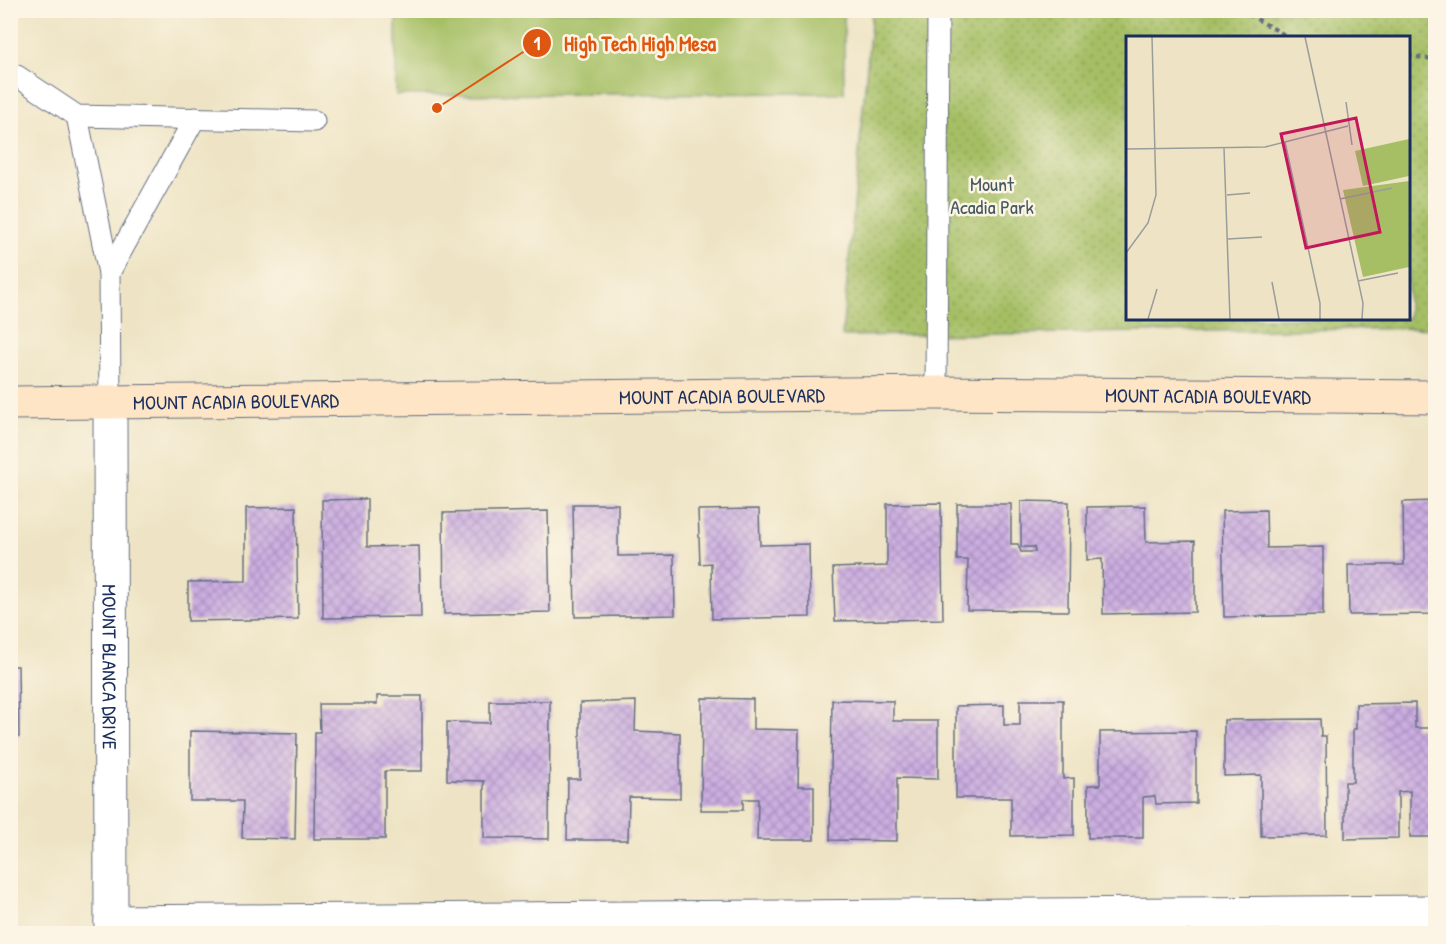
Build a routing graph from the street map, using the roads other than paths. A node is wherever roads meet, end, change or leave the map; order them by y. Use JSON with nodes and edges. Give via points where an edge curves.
{"nodes":[{"id":1,"x":939,"y":10,"type":"edge"},
{"id":2,"x":10,"y":76,"type":"edge"},
{"id":3,"x":77,"y":116,"type":"junction"},
{"id":4,"x":195,"y":118,"type":"junction"},
{"id":5,"x":314,"y":120,"type":"dead end"},
{"id":6,"x":109,"y":273,"type":"junction"},
{"id":7,"x":936,"y":393,"type":"junction"},
{"id":8,"x":1436,"y":397,"type":"edge"},
{"id":9,"x":110,"y":400,"type":"junction"},
{"id":10,"x":10,"y":403,"type":"edge"},
{"id":11,"x":1436,"y":912,"type":"edge"},
{"id":12,"x":111,"y":928,"type":"edge"}],
"edges":[{"from":1,"to":7,"type":"lane"},
{"from":2,"to":3,"type":"lane","via":[[17,76]]},
{"from":3,"to":4,"type":"lane"},
{"from":3,"to":6,"type":"lane"},
{"from":4,"to":5,"type":"lane"},
{"from":4,"to":6,"type":"lane"},
{"from":6,"to":9,"type":"lane"},
{"from":7,"to":8,"type":"main road","name":"MOUNT ACADIA BOULEVARD"},
{"from":7,"to":9,"type":"main road","name":"MOUNT ACADIA BOULEVARD"},
{"from":9,"to":10,"type":"main road","name":"MOUNT ACADIA BOULEVARD"},
{"from":9,"to":12,"type":"street","name":"MOUNT BLANCA DRIVE"},
{"from":11,"to":12,"type":"street"}]}
